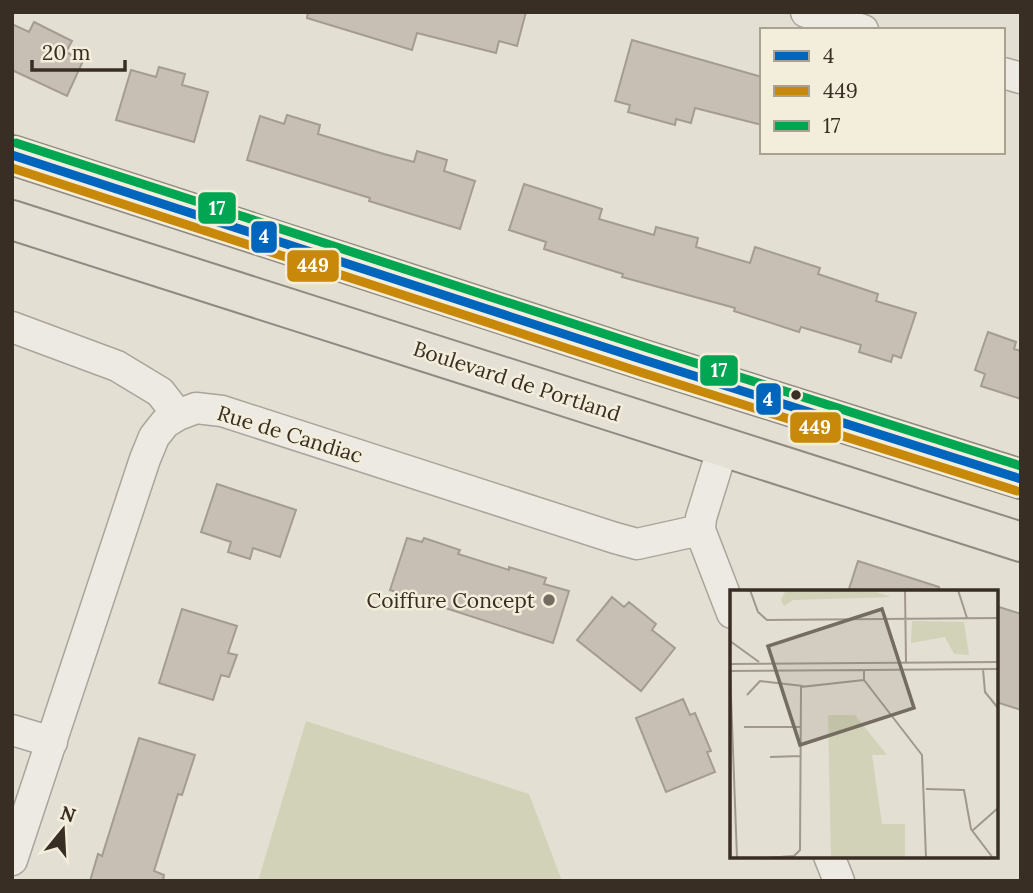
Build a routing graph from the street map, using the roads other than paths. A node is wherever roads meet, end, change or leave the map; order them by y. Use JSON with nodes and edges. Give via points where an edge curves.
{"nodes":[{"id":1,"x":806,"y":12,"type":"edge"},
{"id":2,"x":857,"y":28,"type":"edge"},
{"id":3,"x":12,"y":155,"type":"edge"},
{"id":4,"x":12,"y":220,"type":"edge"},
{"id":5,"x":12,"y":327,"type":"edge"},
{"id":6,"x":178,"y":415,"type":"junction"},
{"id":7,"x":723,"y":447,"type":"junction"},
{"id":8,"x":1021,"y":480,"type":"edge"},
{"id":9,"x":700,"y":530,"type":"junction"},
{"id":10,"x":1021,"y":542,"type":"edge"},
{"id":11,"x":730,"y":608,"type":"edge"},
{"id":12,"x":12,"y":730,"type":"edge"},
{"id":13,"x":51,"y":742,"type":"junction"},
{"id":14,"x":831,"y":858,"type":"edge"},
{"id":15,"x":12,"y":860,"type":"edge"},
{"id":16,"x":839,"y":881,"type":"edge"}],
"edges":[{"from":1,"to":2,"type":"street"},
{"from":3,"to":8,"type":"main road"},
{"from":4,"to":7,"type":"main road","name":"Boulevard de Portland"},
{"from":5,"to":6,"type":"street","via":[[117,366],[160,392]]},
{"from":6,"to":9,"type":"street","name":"Rue de Candiac","via":[[196,408],[222,411],[637,544]]},
{"from":6,"to":13,"type":"street","via":[[154,437],[145,460]]},
{"from":7,"to":9,"type":"street"},
{"from":7,"to":10,"type":"main road","name":"Boulevard de Portland"},
{"from":9,"to":11,"type":"street"},
{"from":12,"to":13,"type":"street"},
{"from":13,"to":15,"type":"street"},
{"from":14,"to":16,"type":"street"}]}
